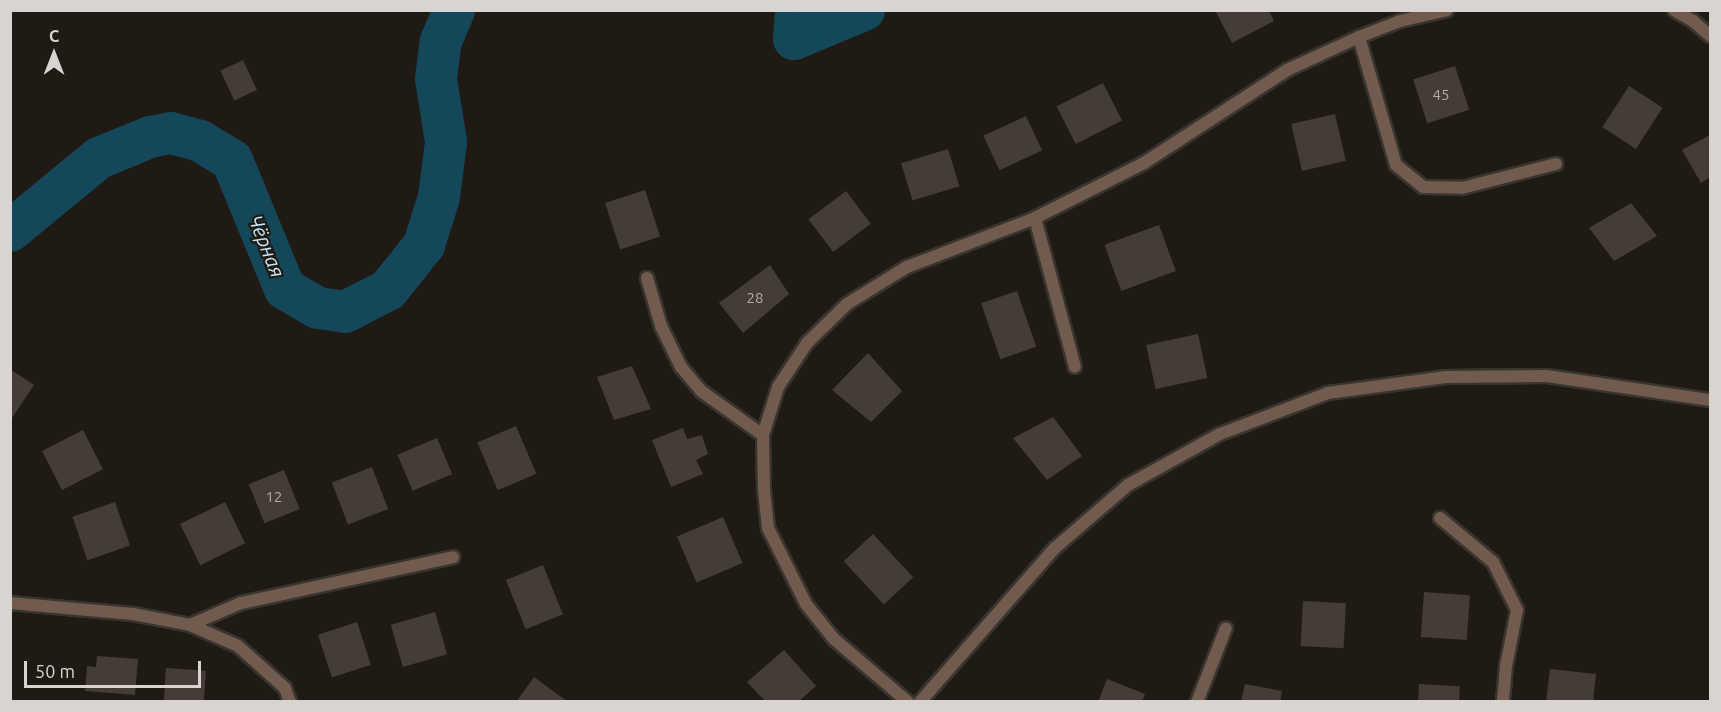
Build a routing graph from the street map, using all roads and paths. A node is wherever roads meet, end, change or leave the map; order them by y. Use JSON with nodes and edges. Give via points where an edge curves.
{"nodes":[{"id":1,"x":1447,"y":10,"type":"edge"},
{"id":2,"x":1674,"y":10,"type":"edge"},
{"id":3,"x":1710,"y":36,"type":"edge"},
{"id":4,"x":1359,"y":37,"type":"junction"},
{"id":5,"x":1556,"y":164,"type":"dead end"},
{"id":6,"x":1035,"y":218,"type":"junction"},
{"id":7,"x":647,"y":278,"type":"dead end"},
{"id":8,"x":1075,"y":368,"type":"dead end"},
{"id":9,"x":1710,"y":400,"type":"edge"},
{"id":10,"x":763,"y":435,"type":"junction"},
{"id":11,"x":1440,"y":518,"type":"dead end"},
{"id":12,"x":453,"y":557,"type":"dead end"},
{"id":13,"x":10,"y":603,"type":"edge"},
{"id":14,"x":190,"y":625,"type":"junction"},
{"id":15,"x":1226,"y":627,"type":"dead end"},
{"id":16,"x":290,"y":702,"type":"edge"},
{"id":17,"x":908,"y":702,"type":"edge"},
{"id":18,"x":920,"y":702,"type":"edge"},
{"id":19,"x":1197,"y":702,"type":"edge"},
{"id":20,"x":1503,"y":702,"type":"edge"}],
"edges":[{"from":1,"to":4,"type":"lane","via":[[1400,21]]},
{"from":2,"to":3,"type":"lane"},
{"from":4,"to":5,"type":"lane","via":[[1396,165],[1423,187],[1462,188]]},
{"from":4,"to":6,"type":"lane","via":[[1287,70],[1144,163]]},
{"from":6,"to":8,"type":"lane"},
{"from":6,"to":10,"type":"lane","via":[[907,267],[848,304],[807,343],[778,387]]},
{"from":7,"to":10,"type":"lane","via":[[662,326],[681,367],[700,391]]},
{"from":9,"to":18,"type":"lane","via":[[1547,376],[1446,377],[1328,393],[1220,434],[1128,485],[1055,548]]},
{"from":10,"to":17,"type":"lane","via":[[768,528],[806,604],[834,639]]},
{"from":11,"to":20,"type":"lane","via":[[1493,562],[1516,610]]},
{"from":12,"to":14,"type":"lane","via":[[241,603]]},
{"from":13,"to":14,"type":"lane","via":[[133,614]]},
{"from":14,"to":16,"type":"lane","via":[[238,646],[285,688]]},
{"from":15,"to":19,"type":"lane"}]}
